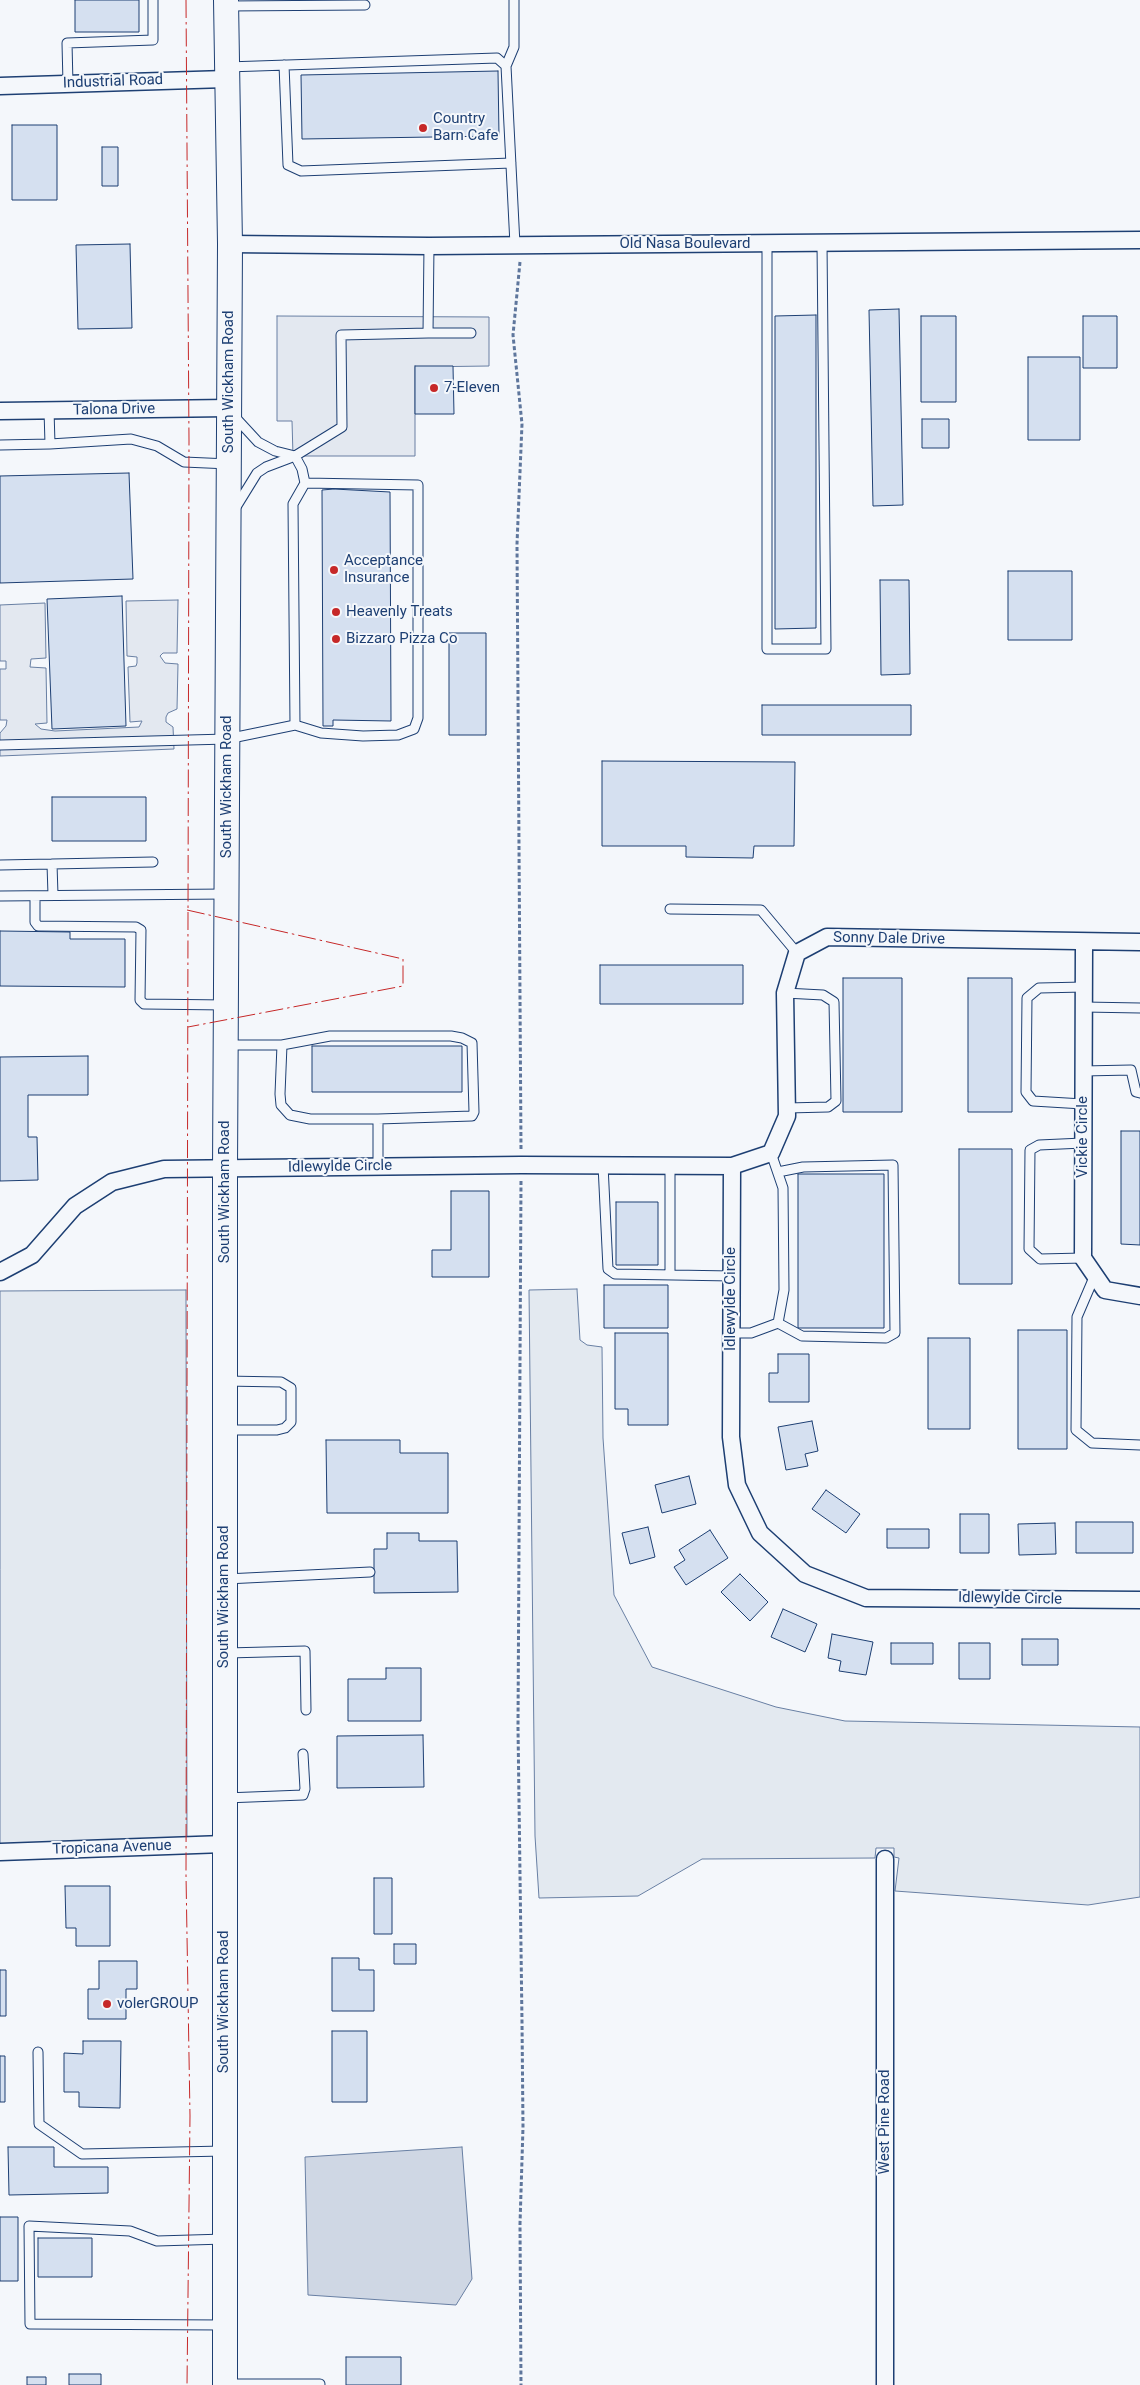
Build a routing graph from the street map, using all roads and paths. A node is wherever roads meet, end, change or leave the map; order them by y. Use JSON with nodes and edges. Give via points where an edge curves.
{"nodes":[{"id":1,"x":154,"y":0,"type":"edge"},
{"id":2,"x":514,"y":0,"type":"edge"},
{"id":3,"x":226,"y":3,"type":"edge"},
{"id":4,"x":297,"y":3,"type":"edge"},
{"id":5,"x":366,"y":5,"type":"dead end"},
{"id":6,"x":284,"y":65,"type":"junction"},
{"id":7,"x":506,"y":66,"type":"junction"},
{"id":8,"x":226,"y":73,"type":"junction"},
{"id":9,"x":68,"y":84,"type":"junction"},
{"id":10,"x":0,"y":86,"type":"edge"},
{"id":11,"x":511,"y":163,"type":"junction"},
{"id":12,"x":1140,"y":240,"type":"edge"},
{"id":13,"x":767,"y":243,"type":"junction"},
{"id":14,"x":822,"y":243,"type":"junction"},
{"id":15,"x":230,"y":244,"type":"junction"},
{"id":16,"x":518,"y":245,"type":"junction"},
{"id":17,"x":428,"y":246,"type":"junction"},
{"id":18,"x":428,"y":333,"type":"junction"},
{"id":19,"x":472,"y":333,"type":"dead end"},
{"id":20,"x":229,"y":408,"type":"junction"},
{"id":21,"x":49,"y":410,"type":"junction"},
{"id":22,"x":0,"y":411,"type":"edge"},
{"id":23,"x":50,"y":444,"type":"junction"},
{"id":24,"x":0,"y":445,"type":"edge"},
{"id":25,"x":295,"y":456,"type":"junction"},
{"id":26,"x":229,"y":464,"type":"junction"},
{"id":27,"x":305,"y":483,"type":"junction"},
{"id":28,"x":228,"y":520,"type":"junction"},
{"id":29,"x":296,"y":725,"type":"junction"},
{"id":30,"x":227,"y":738,"type":"junction"},
{"id":31,"x":0,"y":745,"type":"edge"},
{"id":32,"x":153,"y":862,"type":"dead end"},
{"id":33,"x":52,"y":864,"type":"junction"},
{"id":34,"x":0,"y":865,"type":"edge"},
{"id":35,"x":226,"y":894,"type":"junction"},
{"id":36,"x":53,"y":895,"type":"junction"},
{"id":37,"x":0,"y":896,"type":"edge"},
{"id":38,"x":35,"y":896,"type":"junction"},
{"id":39,"x":670,"y":909,"type":"dead end"},
{"id":40,"x":1084,"y":942,"type":"junction"},
{"id":41,"x":1140,"y":942,"type":"edge"},
{"id":42,"x":797,"y":953,"type":"junction"},
{"id":43,"x":1084,"y":987,"type":"junction"},
{"id":44,"x":785,"y":993,"type":"junction"},
{"id":45,"x":226,"y":1005,"type":"junction"},
{"id":46,"x":1084,"y":1007,"type":"junction"},
{"id":47,"x":1140,"y":1008,"type":"edge"},
{"id":48,"x":226,"y":1045,"type":"junction"},
{"id":49,"x":282,"y":1045,"type":"junction"},
{"id":50,"x":1083,"y":1071,"type":"junction"},
{"id":51,"x":1140,"y":1093,"type":"edge"},
{"id":52,"x":1083,"y":1104,"type":"junction"},
{"id":53,"x":787,"y":1108,"type":"junction"},
{"id":54,"x":378,"y":1119,"type":"junction"},
{"id":55,"x":1083,"y":1143,"type":"junction"},
{"id":56,"x":771,"y":1153,"type":"junction"},
{"id":57,"x":521,"y":1165,"type":"junction"},
{"id":58,"x":603,"y":1165,"type":"junction"},
{"id":59,"x":670,"y":1165,"type":"junction"},
{"id":60,"x":378,"y":1166,"type":"junction"},
{"id":61,"x":732,"y":1166,"type":"junction"},
{"id":62,"x":225,"y":1168,"type":"junction"},
{"id":63,"x":778,"y":1172,"type":"junction"},
{"id":64,"x":1083,"y":1258,"type":"junction"},
{"id":65,"x":0,"y":1272,"type":"edge"},
{"id":66,"x":670,"y":1275,"type":"junction"},
{"id":67,"x":1095,"y":1275,"type":"junction"},
{"id":68,"x":732,"y":1276,"type":"junction"},
{"id":69,"x":1140,"y":1296,"type":"edge"},
{"id":70,"x":778,"y":1324,"type":"junction"},
{"id":71,"x":731,"y":1333,"type":"junction"},
{"id":72,"x":225,"y":1381,"type":"junction"},
{"id":73,"x":225,"y":1430,"type":"junction"},
{"id":74,"x":1140,"y":1445,"type":"edge"},
{"id":75,"x":370,"y":1572,"type":"dead end"},
{"id":76,"x":224,"y":1579,"type":"junction"},
{"id":77,"x":1140,"y":1600,"type":"edge"},
{"id":78,"x":224,"y":1653,"type":"junction"},
{"id":79,"x":306,"y":1710,"type":"dead end"},
{"id":80,"x":303,"y":1754,"type":"dead end"},
{"id":81,"x":224,"y":1798,"type":"junction"},
{"id":82,"x":224,"y":1844,"type":"junction"},
{"id":83,"x":0,"y":1852,"type":"edge"},
{"id":84,"x":885,"y":1859,"type":"dead end"},
{"id":85,"x":38,"y":2052,"type":"dead end"},
{"id":86,"x":224,"y":2151,"type":"junction"},
{"id":87,"x":225,"y":2239,"type":"junction"},
{"id":88,"x":225,"y":2325,"type":"junction"},
{"id":89,"x":225,"y":2384,"type":"edge"},
{"id":90,"x":320,"y":2384,"type":"edge"},
{"id":91,"x":521,"y":2385,"type":"edge"},
{"id":92,"x":885,"y":2385,"type":"edge"}],
"edges":[{"from":1,"to":9,"type":"lane","via":[[154,40],[67,42]]},
{"from":2,"to":7,"type":"lane","via":[[514,47]]},
{"from":3,"to":4,"type":"lane"},
{"from":3,"to":8,"type":"main road","name":"South Wickham Road"},
{"from":4,"to":5,"type":"lane"},
{"from":6,"to":7,"type":"lane","via":[[497,58]]},
{"from":6,"to":8,"type":"lane"},
{"from":6,"to":11,"type":"lane","via":[[288,165],[301,171]]},
{"from":7,"to":11,"type":"lane"},
{"from":8,"to":9,"type":"street","name":"Industrial Road"},
{"from":8,"to":15,"type":"main road","name":"South Wickham Road"},
{"from":9,"to":10,"type":"street","name":"Industrial Road"},
{"from":11,"to":16,"type":"lane"},
{"from":12,"to":14,"type":"street","name":"Old Nasa Boulevard"},
{"from":13,"to":14,"type":"street","name":"Old Nasa Boulevard"},
{"from":13,"to":14,"type":"lane","via":[[767,649],[826,649]]},
{"from":13,"to":16,"type":"street","name":"Old Nasa Boulevard"},
{"from":15,"to":17,"type":"street","name":"Old Nasa Boulevard"},
{"from":15,"to":20,"type":"main road","name":"South Wickham Road"},
{"from":16,"to":17,"type":"street","name":"Old Nasa Boulevard"},
{"from":16,"to":57,"type":"path","via":[[513,334],[522,424],[517,544]]},
{"from":17,"to":18,"type":"lane"},
{"from":18,"to":19,"type":"lane"},
{"from":18,"to":25,"type":"lane","via":[[341,336],[342,426]]},
{"from":20,"to":21,"type":"street","name":"Talona Drive"},
{"from":20,"to":25,"type":"lane","via":[[258,442]]},
{"from":20,"to":26,"type":"main road","name":"South Wickham Road"},
{"from":21,"to":22,"type":"street","name":"Talona Drive"},
{"from":21,"to":23,"type":"lane"},
{"from":23,"to":24,"type":"lane"},
{"from":23,"to":26,"type":"lane","via":[[132,439],[157,446],[184,462]]},
{"from":25,"to":27,"type":"lane"},
{"from":25,"to":28,"type":"lane","via":[[256,474]]},
{"from":26,"to":28,"type":"main road","name":"South Wickham Road"},
{"from":27,"to":29,"type":"lane","via":[[293,504]]},
{"from":27,"to":29,"type":"lane","via":[[418,485],[418,718],[414,729],[398,736],[321,733]]},
{"from":28,"to":30,"type":"main road","name":"South Wickham Road"},
{"from":29,"to":30,"type":"lane"},
{"from":30,"to":31,"type":"lane"},
{"from":30,"to":35,"type":"main road","name":"South Wickham Road"},
{"from":32,"to":33,"type":"lane"},
{"from":33,"to":34,"type":"lane"},
{"from":33,"to":36,"type":"lane"},
{"from":35,"to":36,"type":"lane"},
{"from":35,"to":45,"type":"main road","name":"South Wickham Road"},
{"from":36,"to":38,"type":"lane"},
{"from":37,"to":38,"type":"lane"},
{"from":38,"to":45,"type":"lane","via":[[35,922],[38,926],[136,927],[141,930],[140,1000],[144,1004]]},
{"from":39,"to":42,"type":"lane","via":[[761,910]]},
{"from":40,"to":41,"type":"street","name":"Sonny Dale Drive"},
{"from":40,"to":42,"type":"street","name":"Sonny Dale Drive","via":[[826,937]]},
{"from":40,"to":43,"type":"street","name":"Vickie Circle"},
{"from":42,"to":44,"type":"street"},
{"from":43,"to":46,"type":"street","name":"Vickie Circle"},
{"from":43,"to":52,"type":"lane","via":[[1039,988],[1027,998],[1026,1092],[1033,1101]]},
{"from":44,"to":53,"type":"street"},
{"from":44,"to":53,"type":"lane","via":[[823,995],[834,1002],[836,1101],[828,1106]]},
{"from":45,"to":48,"type":"main road","name":"South Wickham Road"},
{"from":46,"to":47,"type":"lane"},
{"from":46,"to":50,"type":"street","name":"Vickie Circle"},
{"from":48,"to":49,"type":"lane"},
{"from":48,"to":62,"type":"main road","name":"South Wickham Road"},
{"from":49,"to":54,"type":"lane","via":[[281,1105],[290,1115],[310,1119]]},
{"from":49,"to":54,"type":"lane","via":[[330,1036],[451,1036],[472,1043],[472,1116]]},
{"from":50,"to":51,"type":"lane","via":[[1131,1070],[1136,1092]]},
{"from":50,"to":52,"type":"street","name":"Vickie Circle"},
{"from":52,"to":55,"type":"street","name":"Vickie Circle"},
{"from":53,"to":56,"type":"street","via":[[787,1116]]},
{"from":54,"to":60,"type":"lane"},
{"from":55,"to":64,"type":"street","name":"Vickie Circle"},
{"from":55,"to":64,"type":"lane","via":[[1038,1145],[1030,1150],[1029,1249],[1040,1259]]},
{"from":56,"to":61,"type":"street"},
{"from":56,"to":63,"type":"lane"},
{"from":57,"to":58,"type":"street","name":"Idlewylde Circle"},
{"from":57,"to":60,"type":"street","name":"Idlewylde Circle"},
{"from":57,"to":91,"type":"path","via":[[518,1727],[523,2041]]},
{"from":58,"to":59,"type":"street","name":"Idlewylde Circle"},
{"from":58,"to":66,"type":"lane","via":[[608,1269],[614,1274]]},
{"from":59,"to":61,"type":"street","name":"Idlewylde Circle"},
{"from":59,"to":66,"type":"lane"},
{"from":60,"to":62,"type":"street","name":"Idlewylde Circle"},
{"from":61,"to":68,"type":"street","name":"Idlewylde Circle"},
{"from":62,"to":65,"type":"street","name":"Idlewylde Circle","via":[[164,1169],[112,1182],[75,1206],[32,1255]]},
{"from":62,"to":72,"type":"main road","name":"South Wickham Road"},
{"from":63,"to":70,"type":"lane","via":[[783,1188],[784,1290]]},
{"from":63,"to":70,"type":"lane","via":[[804,1167],[893,1165],[895,1333],[886,1338],[802,1336]]},
{"from":64,"to":67,"type":"street"},
{"from":66,"to":68,"type":"lane"},
{"from":67,"to":69,"type":"street","via":[[1105,1290]]},
{"from":67,"to":74,"type":"lane","via":[[1077,1317],[1076,1430],[1092,1443]]},
{"from":68,"to":71,"type":"street","name":"Idlewylde Circle"},
{"from":70,"to":71,"type":"lane","via":[[751,1334]]},
{"from":71,"to":77,"type":"street","name":"Idlewylde Circle","via":[[731,1437],[737,1485],[760,1533],[805,1574],[866,1598]]},
{"from":72,"to":73,"type":"main road","name":"South Wickham Road"},
{"from":72,"to":73,"type":"lane","via":[[282,1382],[291,1388],[291,1422],[285,1428]]},
{"from":73,"to":76,"type":"main road","name":"South Wickham Road"},
{"from":75,"to":76,"type":"lane"},
{"from":76,"to":78,"type":"main road","name":"South Wickham Road"},
{"from":78,"to":79,"type":"lane","via":[[305,1651]]},
{"from":78,"to":81,"type":"main road","name":"South Wickham Road"},
{"from":80,"to":81,"type":"lane","via":[[303,1795]]},
{"from":81,"to":82,"type":"main road","name":"South Wickham Road"},
{"from":82,"to":83,"type":"street","name":"Tropicana Avenue"},
{"from":82,"to":86,"type":"main road","name":"South Wickham Road"},
{"from":84,"to":92,"type":"street","name":"West Pine Road"},
{"from":85,"to":86,"type":"lane","via":[[39,2124],[82,2154]]},
{"from":86,"to":87,"type":"main road","name":"South Wickham Road"},
{"from":87,"to":88,"type":"main road","name":"South Wickham Road"},
{"from":87,"to":88,"type":"lane","via":[[157,2241],[130,2231],[29,2226],[30,2324]]},
{"from":88,"to":89,"type":"main road","name":"South Wickham Road"},
{"from":89,"to":90,"type":"lane"}]}
